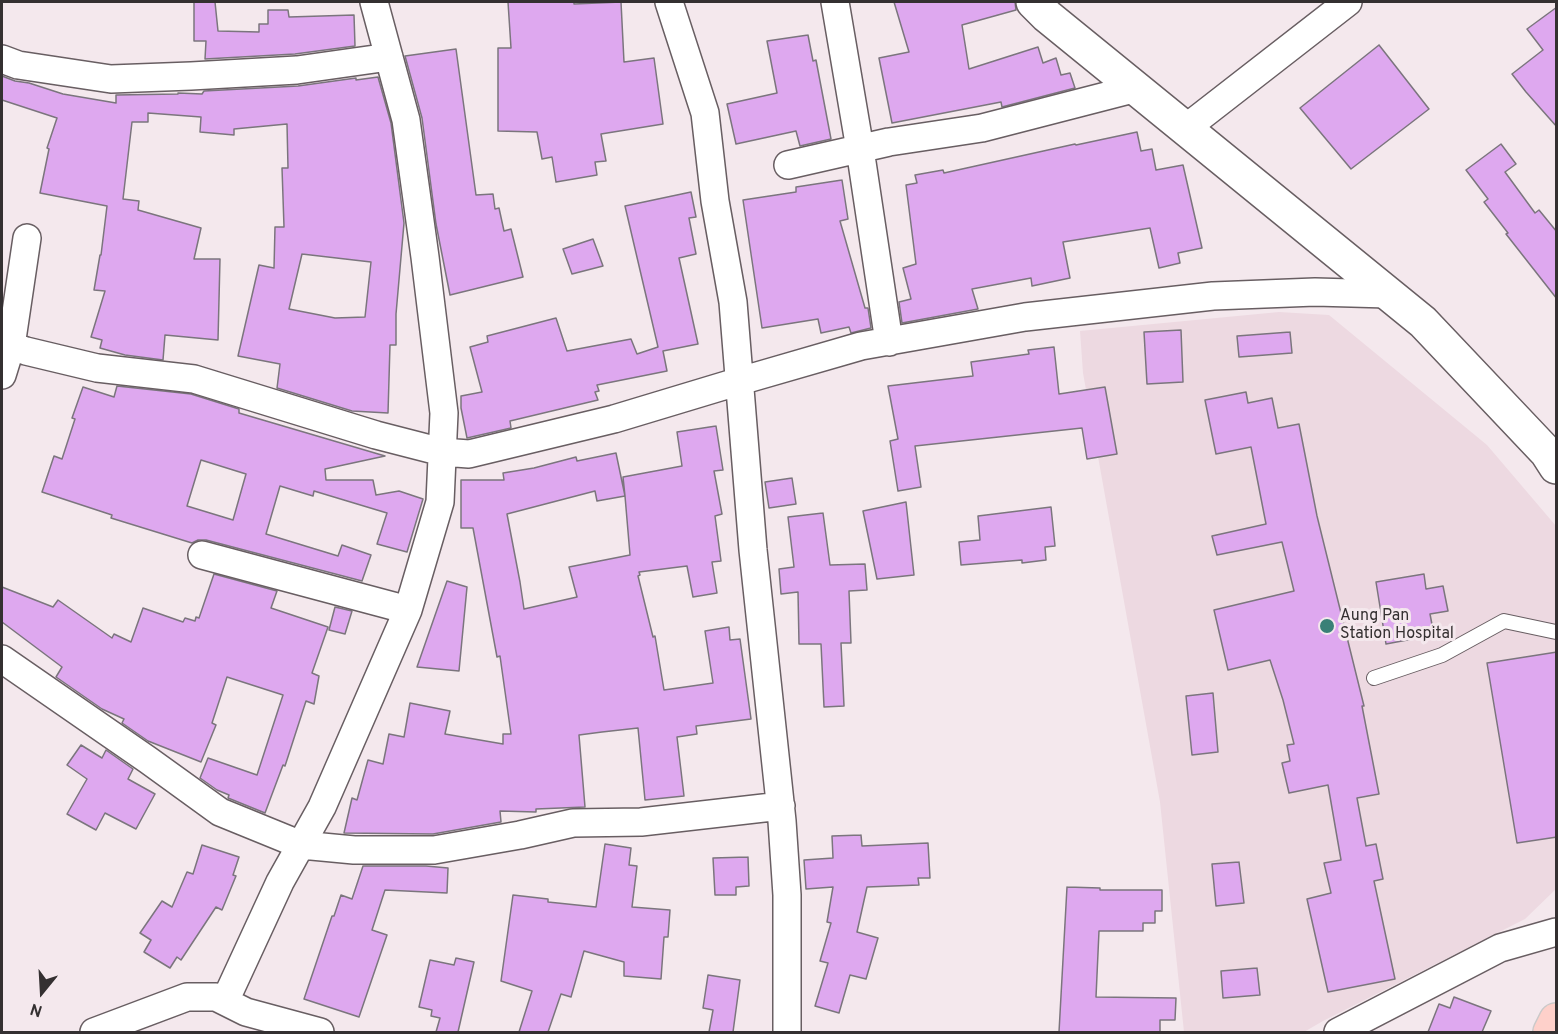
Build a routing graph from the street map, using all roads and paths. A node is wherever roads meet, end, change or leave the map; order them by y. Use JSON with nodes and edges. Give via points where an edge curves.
{"nodes":[{"id":1,"x":374,"y":2,"type":"edge"},
{"id":2,"x":669,"y":2,"type":"edge"},
{"id":3,"x":835,"y":2,"type":"edge"},
{"id":4,"x":1033,"y":2,"type":"edge"},
{"id":5,"x":1348,"y":2,"type":"edge"},
{"id":6,"x":389,"y":57,"type":"junction"},
{"id":7,"x":2,"y":59,"type":"edge"},
{"id":8,"x":1137,"y":88,"type":"junction"},
{"id":9,"x":1186,"y":128,"type":"junction"},
{"id":10,"x":860,"y":149,"type":"junction"},
{"id":11,"x":788,"y":165,"type":"dead end"},
{"id":12,"x":27,"y":238,"type":"dead end"},
{"id":13,"x":1388,"y":294,"type":"junction"},
{"id":14,"x":889,"y":342,"type":"junction"},
{"id":15,"x":6,"y":344,"type":"edge"},
{"id":16,"x":2,"y":375,"type":"edge"},
{"id":17,"x":740,"y":381,"type":"junction"},
{"id":18,"x":442,"y":452,"type":"junction"},
{"id":19,"x":1557,"y":467,"type":"edge"},
{"id":20,"x":202,"y":555,"type":"dead end"},
{"id":21,"x":408,"y":610,"type":"junction"},
{"id":22,"x":1557,"y":632,"type":"edge"},
{"id":23,"x":2,"y":659,"type":"edge"},
{"id":24,"x":1374,"y":678,"type":"dead end"},
{"id":25,"x":781,"y":807,"type":"junction"},
{"id":26,"x":301,"y":845,"type":"junction"},
{"id":27,"x":1557,"y":932,"type":"edge"},
{"id":28,"x":225,"y":1001,"type":"junction"},
{"id":29,"x":1557,"y":1020,"type":"edge"},
{"id":30,"x":139,"y":1023,"type":"edge"},
{"id":31,"x":94,"y":1032,"type":"edge"},
{"id":32,"x":320,"y":1032,"type":"edge"},
{"id":33,"x":787,"y":1032,"type":"edge"},
{"id":34,"x":1338,"y":1032,"type":"edge"},
{"id":35,"x":1550,"y":1032,"type":"edge"}],
"edges":[{"from":1,"to":6,"type":"street"},
{"from":2,"to":17,"type":"street","via":[[705,113],[733,303]]},
{"from":3,"to":10,"type":"street"},
{"from":4,"to":8,"type":"main road"},
{"from":5,"to":9,"type":"street"},
{"from":6,"to":7,"type":"street","via":[[297,70],[111,79],[18,65]]},
{"from":6,"to":18,"type":"street","via":[[410,143],[444,414]]},
{"from":8,"to":9,"type":"main road"},
{"from":8,"to":10,"type":"street","via":[[982,128]]},
{"from":9,"to":13,"type":"main road"},
{"from":10,"to":11,"type":"street"},
{"from":10,"to":14,"type":"street"},
{"from":12,"to":15,"type":"street"},
{"from":13,"to":14,"type":"street","via":[[1213,296],[1025,317]]},
{"from":13,"to":19,"type":"main road","via":[[1423,322]]},
{"from":14,"to":17,"type":"street","via":[[861,346]]},
{"from":15,"to":16,"type":"street"},
{"from":15,"to":18,"type":"street","via":[[97,369],[194,379]]},
{"from":17,"to":18,"type":"street","via":[[614,419],[469,454]]},
{"from":17,"to":25,"type":"street","via":[[753,550]]},
{"from":18,"to":21,"type":"street","via":[[440,502]]},
{"from":20,"to":21,"type":"street"},
{"from":21,"to":26,"type":"street","via":[[322,807]]},
{"from":22,"to":24,"type":"lane","via":[[1504,621],[1442,655]]},
{"from":23,"to":26,"type":"street","via":[[219,812]]},
{"from":25,"to":26,"type":"street","via":[[641,822],[573,823],[434,850],[354,850]]},
{"from":25,"to":33,"type":"street","via":[[787,895]]},
{"from":26,"to":28,"type":"street"},
{"from":27,"to":34,"type":"street","via":[[1500,948]]},
{"from":28,"to":30,"type":"street","via":[[216,997],[187,997]]},
{"from":28,"to":32,"type":"street","via":[[246,1012]]},
{"from":29,"to":35,"type":"highway"},
{"from":30,"to":31,"type":"street"}]}
